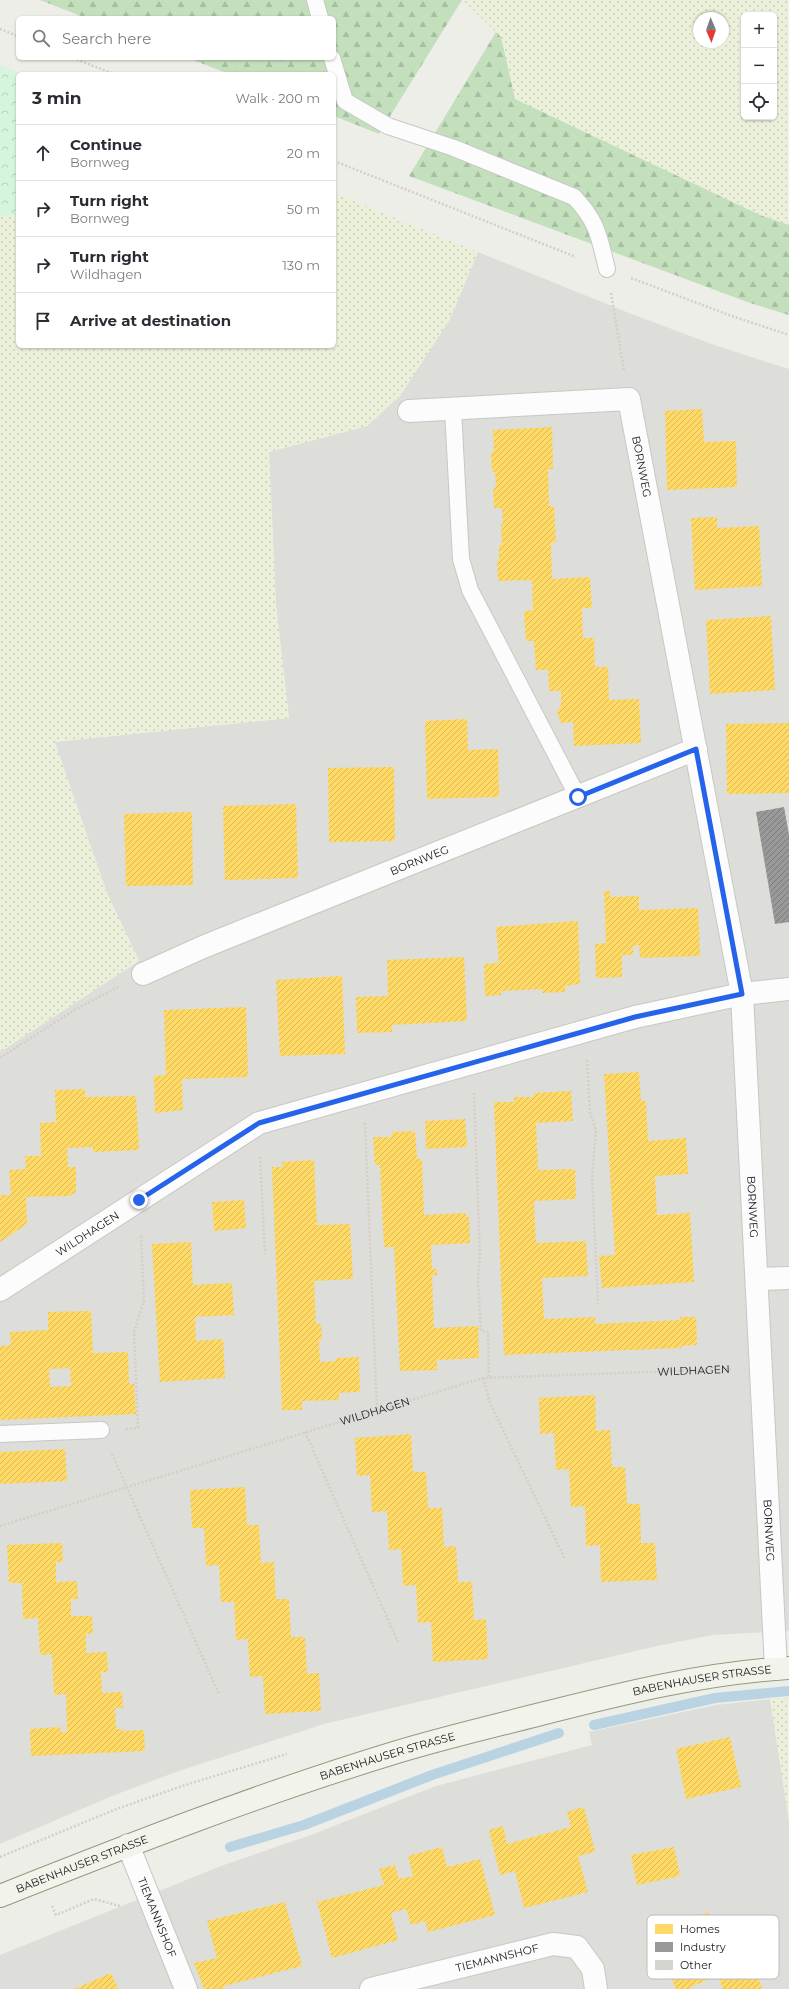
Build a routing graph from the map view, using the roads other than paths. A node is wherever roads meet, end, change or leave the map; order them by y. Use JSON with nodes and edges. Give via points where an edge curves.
{"nodes":[{"id":1,"x":315,"y":0,"type":"edge"},
{"id":2,"x":319,"y":16,"type":"edge"},
{"id":3,"x":333,"y":60,"type":"edge"},
{"id":4,"x":607,"y":269,"type":"road end"},
{"id":5,"x":453,"y":410,"type":"junction"},
{"id":6,"x":409,"y":411,"type":"dead end"},
{"id":7,"x":696,"y":749,"type":"junction"},
{"id":8,"x":578,"y":797,"type":"junction"},
{"id":9,"x":143,"y":974,"type":"road end"},
{"id":10,"x":789,"y":989,"type":"edge"},
{"id":11,"x":742,"y":994,"type":"junction"},
{"id":12,"x":789,"y":1278,"type":"edge"},
{"id":13,"x":758,"y":1279,"type":"junction"},
{"id":14,"x":0,"y":1290,"type":"edge"},
{"id":15,"x":101,"y":1430,"type":"road end"},
{"id":16,"x":0,"y":1434,"type":"edge"},
{"id":17,"x":783,"y":1668,"type":"edge"},
{"id":18,"x":128,"y":1845,"type":"junction"},
{"id":19,"x":0,"y":1896,"type":"edge"},
{"id":20,"x":186,"y":1989,"type":"edge"},
{"id":21,"x":371,"y":1989,"type":"edge"},
{"id":22,"x":596,"y":1989,"type":"edge"}],
"edges":[{"from":1,"to":2,"type":"lane"},
{"from":3,"to":4,"type":"lane","via":[[345,101],[388,126],[454,148],[574,197],[588,212],[598,232]]},
{"from":5,"to":6,"type":"street"},
{"from":5,"to":7,"type":"street","name":"BORNWEG","via":[[629,399]]},
{"from":5,"to":8,"type":"lane","via":[[461,559],[470,590]]},
{"from":7,"to":8,"type":"street","name":"BORNWEG"},
{"from":7,"to":11,"type":"street","name":"BORNWEG"},
{"from":8,"to":9,"type":"street","name":"BORNWEG","via":[[203,947]]},
{"from":10,"to":11,"type":"street","name":"WILDHAGEN"},
{"from":11,"to":13,"type":"street","name":"BORNWEG"},
{"from":11,"to":14,"type":"street","name":"WILDHAGEN","via":[[586,1030],[259,1123]]},
{"from":12,"to":13,"type":"street"},
{"from":13,"to":17,"type":"street","name":"BORNWEG"},
{"from":15,"to":16,"type":"lane"},
{"from":17,"to":18,"type":"main road","name":"BABENHAUSER STRASSE","via":[[698,1678],[574,1705],[451,1736],[243,1803]]},
{"from":18,"to":19,"type":"main road","name":"BABENHAUSER STRASSE"},
{"from":18,"to":20,"type":"street","name":"TIEMANNSHOF"},
{"from":21,"to":22,"type":"street","name":"TIEMANNSHOF","via":[[553,1944],[577,1947],[593,1969]]}]}
